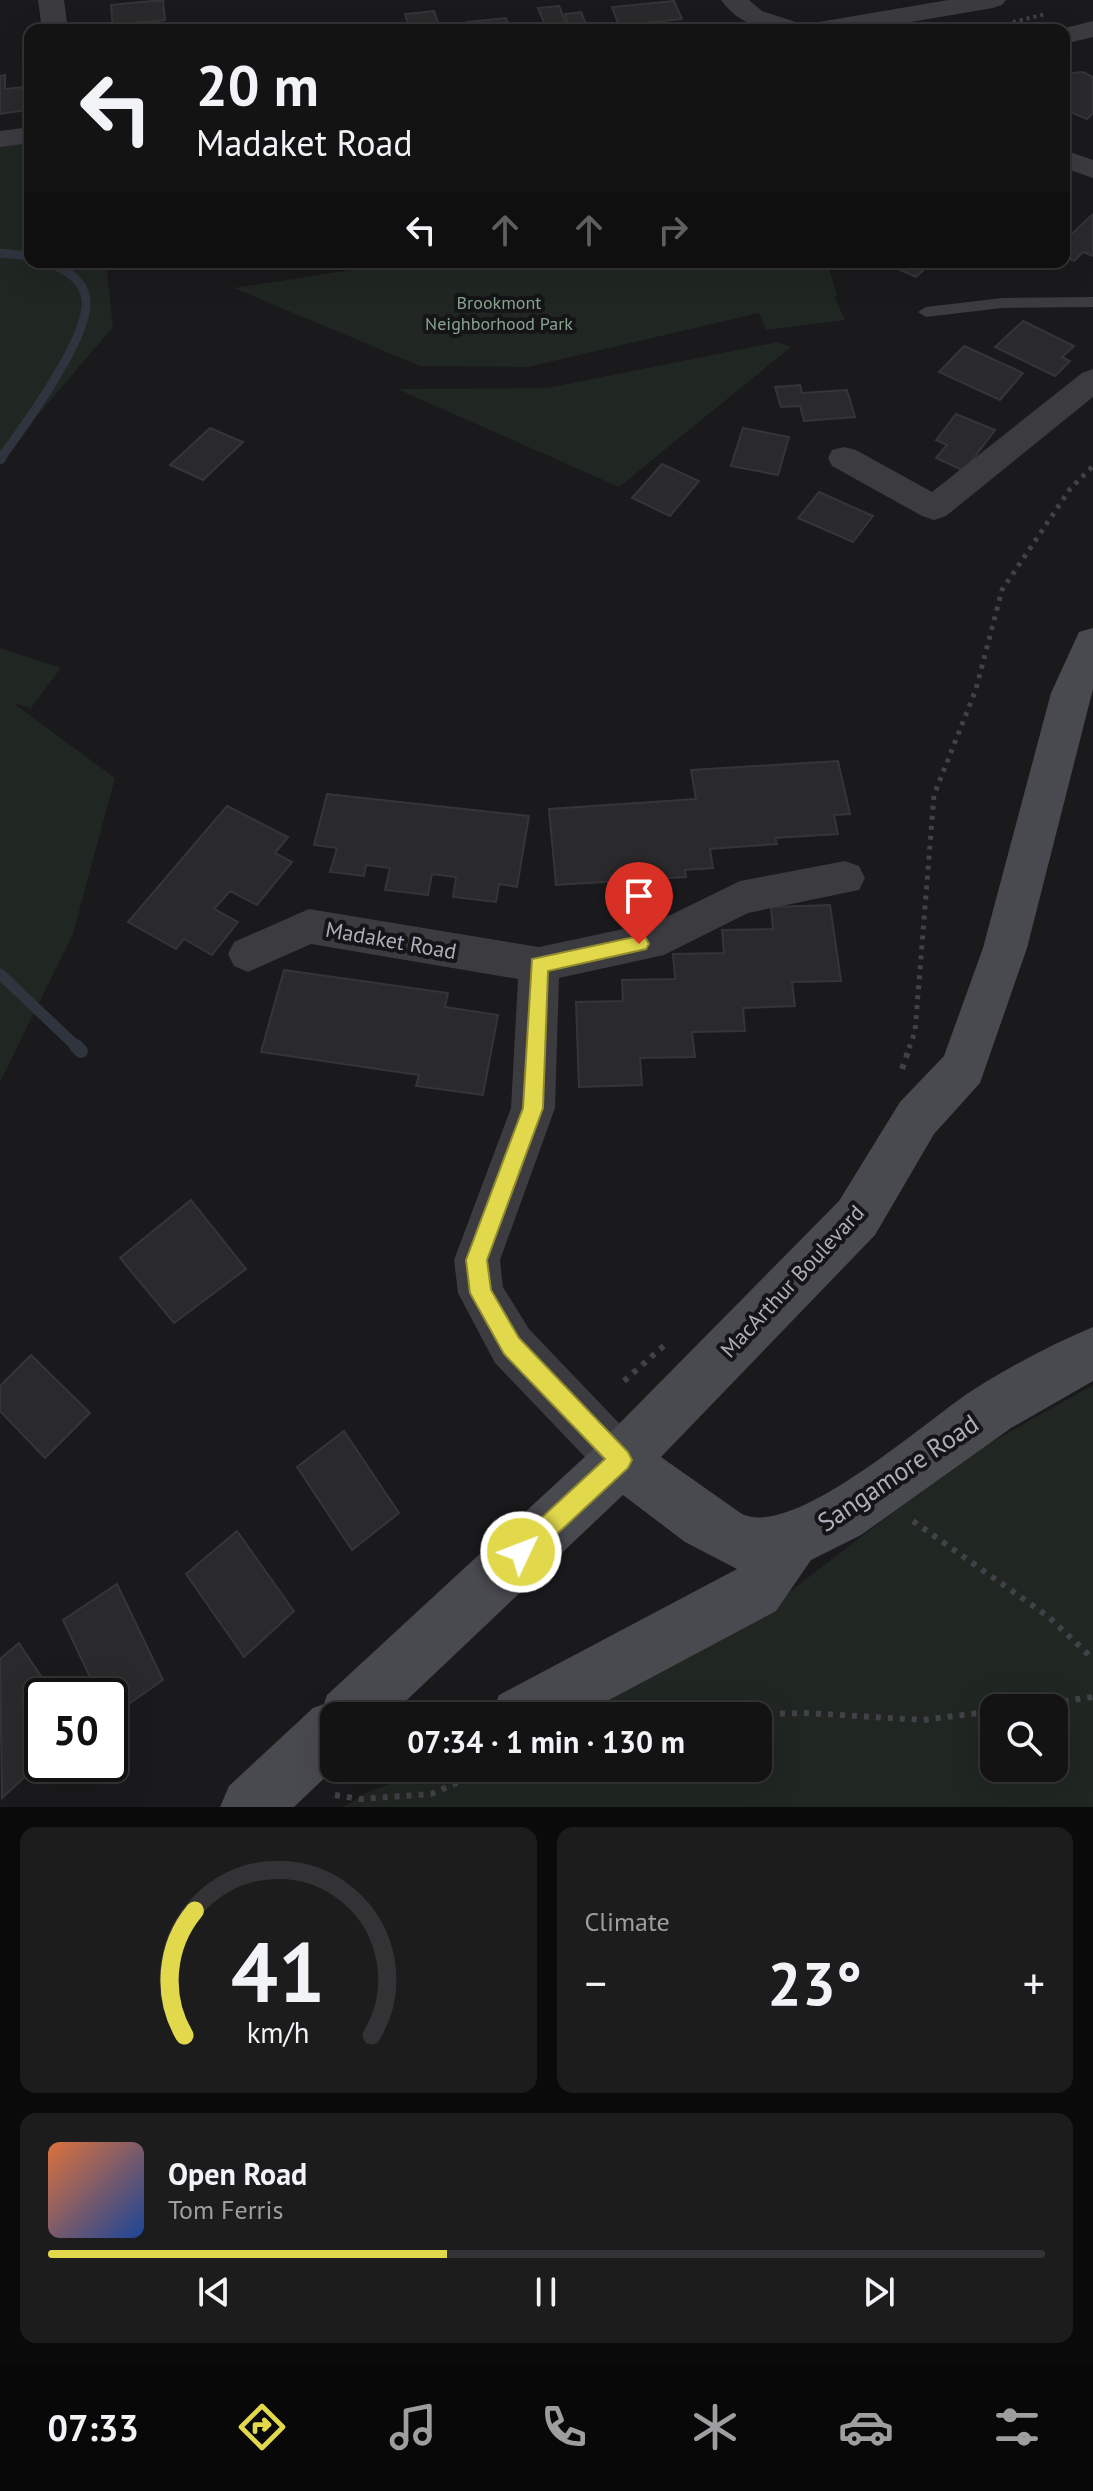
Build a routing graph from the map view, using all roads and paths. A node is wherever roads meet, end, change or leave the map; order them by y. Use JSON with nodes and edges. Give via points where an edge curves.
{"nodes":[{"id":1,"x":51,"y":0,"type":"edge"},
{"id":2,"x":993,"y":0,"type":"edge"},
{"id":3,"x":1054,"y":12,"type":"dead end"},
{"id":4,"x":749,"y":15,"type":"edge"},
{"id":5,"x":1011,"y":22,"type":"dead end"},
{"id":6,"x":54,"y":24,"type":"edge"},
{"id":7,"x":775,"y":24,"type":"edge"},
{"id":8,"x":854,"y":24,"type":"edge"},
{"id":9,"x":1093,"y":29,"type":"edge"},
{"id":10,"x":1070,"y":35,"type":"edge"},
{"id":11,"x":24,"y":136,"type":"edge"},
{"id":12,"x":0,"y":139,"type":"edge"},
{"id":13,"x":1070,"y":160,"type":"edge"},
{"id":14,"x":1093,"y":170,"type":"edge"},
{"id":15,"x":1093,"y":302,"type":"edge"},
{"id":16,"x":926,"y":312,"type":"dead end"},
{"id":17,"x":1093,"y":380,"type":"edge"},
{"id":18,"x":844,"y":458,"type":"dead end"},
{"id":19,"x":1093,"y":466,"type":"edge"},
{"id":20,"x":1093,"y":643,"type":"edge"},
{"id":21,"x":845,"y":878,"type":"dead end"},
{"id":22,"x":248,"y":954,"type":"dead end"},
{"id":23,"x":539,"y":965,"type":"junction"},
{"id":24,"x":900,"y":1075,"type":"dead end"},
{"id":25,"x":671,"y":1339,"type":"dead end"},
{"id":26,"x":1093,"y":1353,"type":"edge"},
{"id":27,"x":624,"y":1381,"type":"dead end"},
{"id":28,"x":621,"y":1460,"type":"junction"},
{"id":29,"x":909,"y":1517,"type":"dead end"},
{"id":30,"x":791,"y":1542,"type":"junction"},
{"id":31,"x":1093,"y":1659,"type":"edge"},
{"id":32,"x":1093,"y":1697,"type":"edge"},
{"id":33,"x":1068,"y":1701,"type":"edge"},
{"id":34,"x":363,"y":1702,"type":"edge"},
{"id":35,"x":546,"y":1702,"type":"edge"},
{"id":36,"x":980,"y":1713,"type":"edge"},
{"id":37,"x":772,"y":1714,"type":"edge"},
{"id":38,"x":320,"y":1745,"type":"edge"},
{"id":39,"x":459,"y":1782,"type":"edge"},
{"id":40,"x":287,"y":1783,"type":"edge"}],
"edges":[{"from":1,"to":6,"type":"street"},
{"from":2,"to":8,"type":"street"},
{"from":3,"to":5,"type":"path"},
{"from":4,"to":7,"type":"street"},
{"from":9,"to":10,"type":"street"},
{"from":11,"to":12,"type":"street"},
{"from":13,"to":14,"type":"street"},
{"from":15,"to":16,"type":"lane","via":[[1002,303]]},
{"from":17,"to":18,"type":"street","via":[[934,508]]},
{"from":19,"to":24,"type":"path","via":[[1070,489],[1002,590],[976,689],[934,795],[915,1032]]},
{"from":20,"to":28,"type":"main road","name":"MacArthur Boulevard","via":[[1071,693],[1005,948],[963,1068],[917,1118],[857,1218]]},
{"from":21,"to":23,"type":"street","name":"Madaket Road","via":[[740,898],[664,938]]},
{"from":22,"to":23,"type":"street","name":"Madaket Road","via":[[309,926]]},
{"from":23,"to":28,"type":"street","via":[[533,1108],[477,1260],[481,1293],[512,1346]]},
{"from":25,"to":27,"type":"path"},
{"from":26,"to":30,"type":"main road","name":"Sangamore Road","via":[[991,1410],[826,1525]]},
{"from":28,"to":30,"type":"main road","name":"Sangamore Road","via":[[721,1535],[752,1546]]},
{"from":28,"to":34,"type":"main road","name":"MacArthur Boulevard"},
{"from":29,"to":31,"type":"path","via":[[1049,1617]]},
{"from":30,"to":35,"type":"main road","via":[[756,1591]]},
{"from":32,"to":33,"type":"path"},
{"from":36,"to":37,"type":"path","via":[[923,1720]]},
{"from":38,"to":40,"type":"main road"},
{"from":39,"to":40,"type":"path","via":[[431,1794],[360,1799]]}]}
